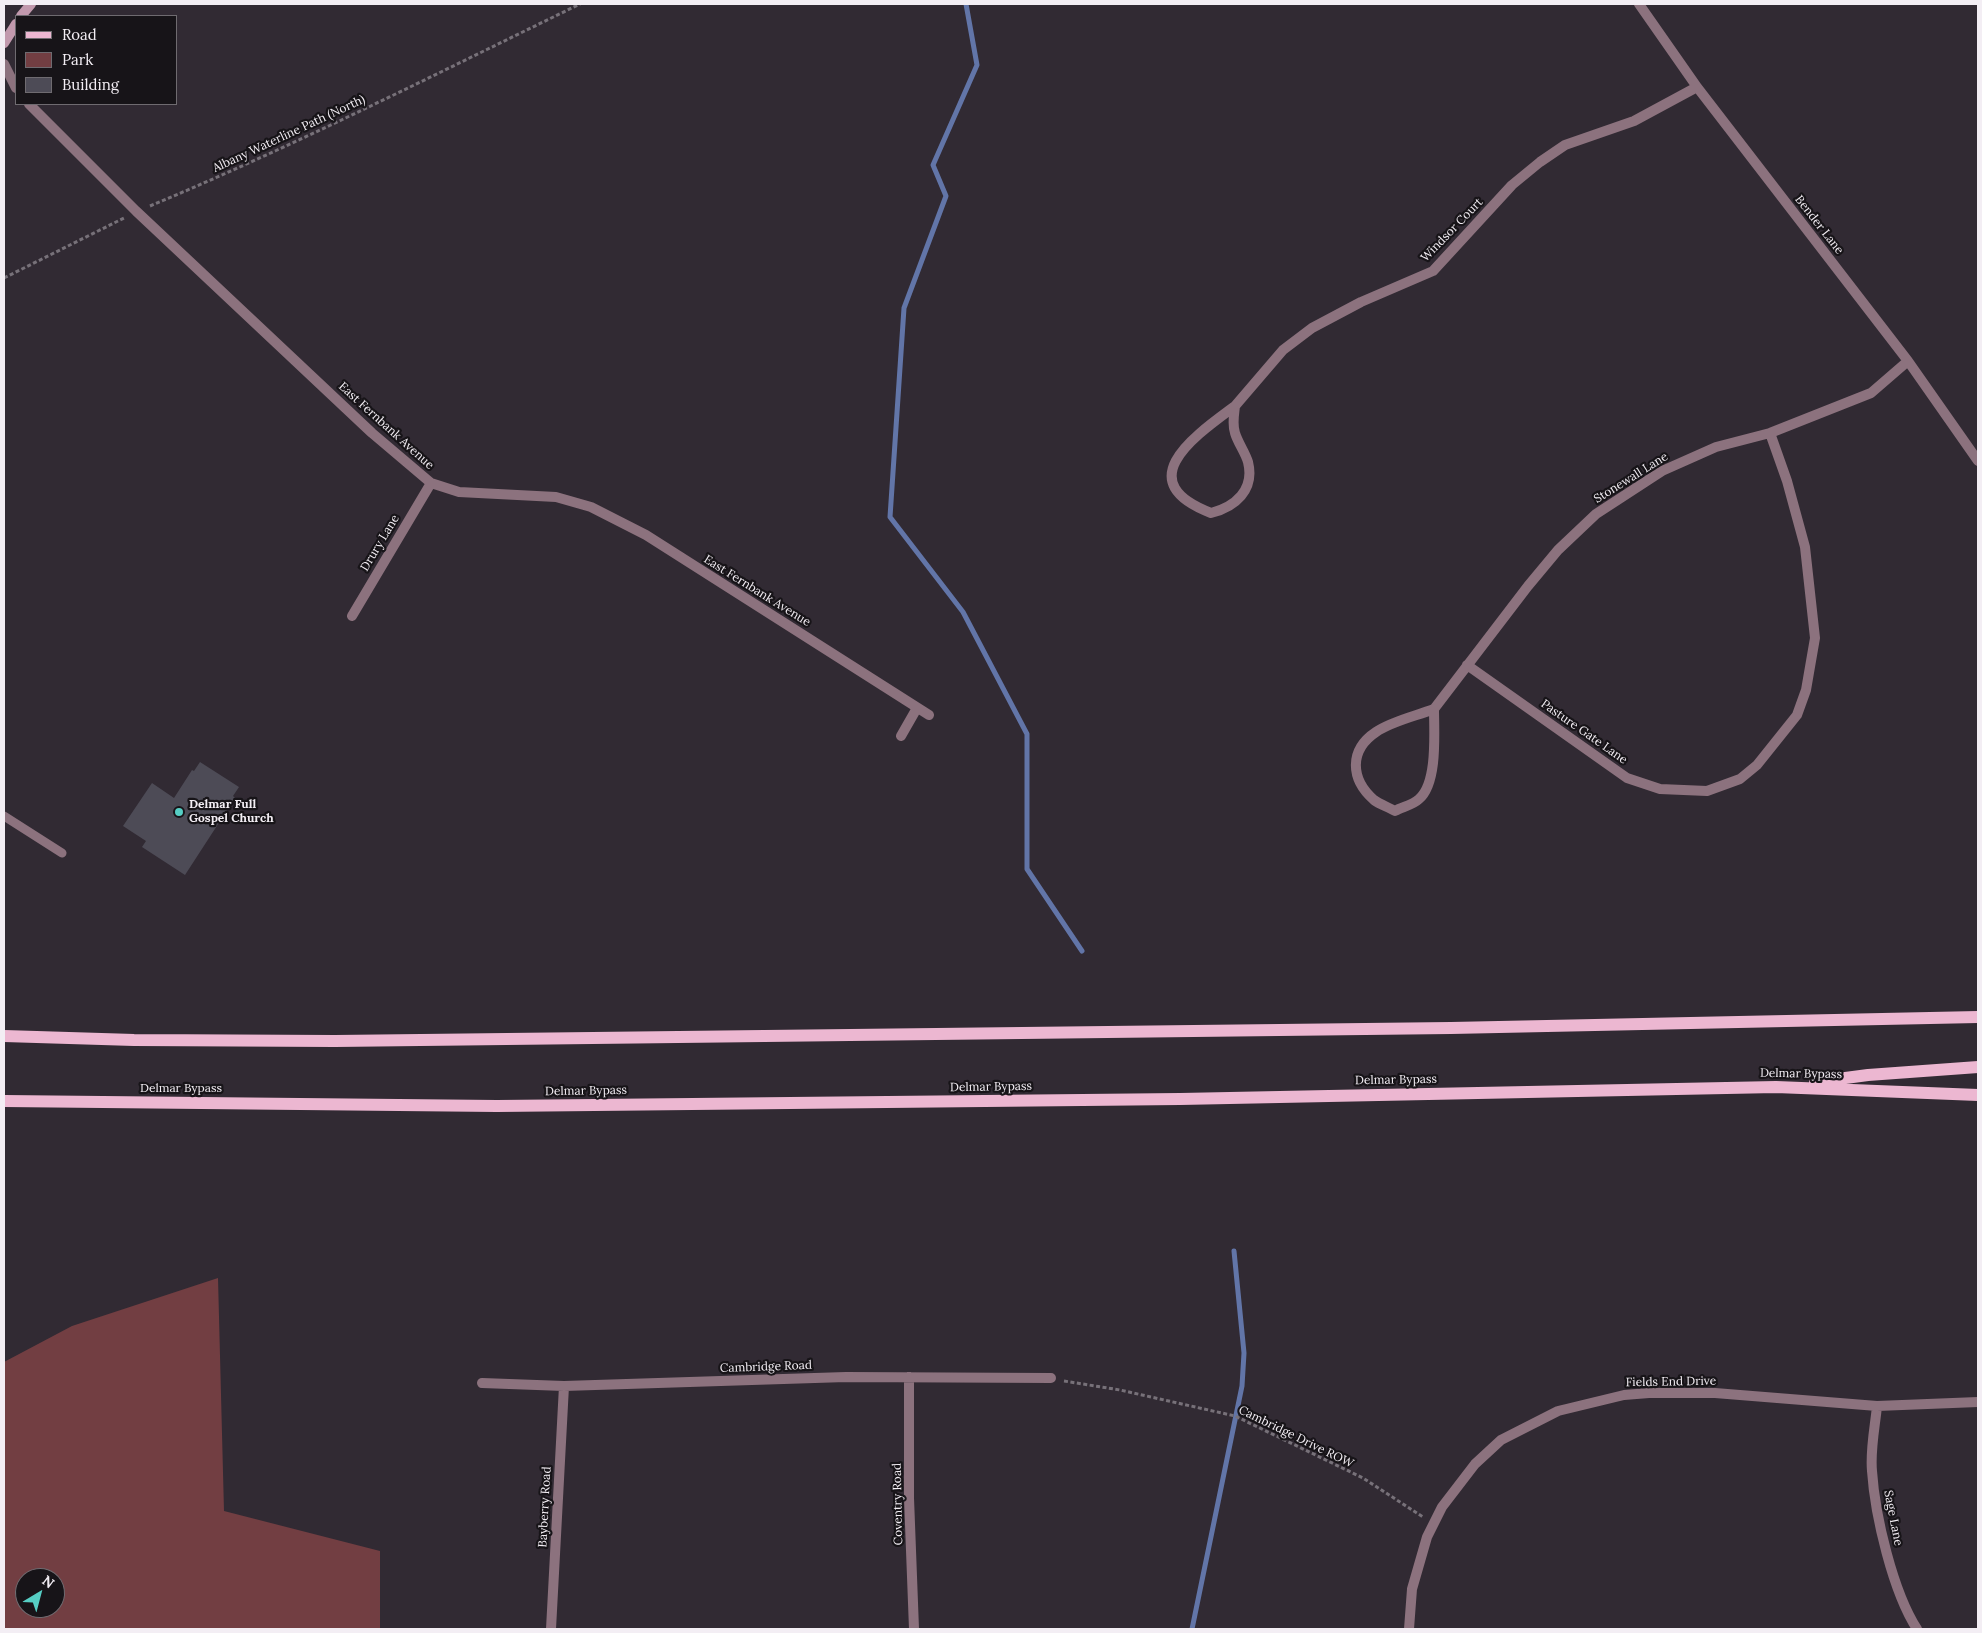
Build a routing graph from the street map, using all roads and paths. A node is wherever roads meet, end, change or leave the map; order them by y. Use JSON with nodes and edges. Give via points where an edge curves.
{"nodes":[{"id":1,"x":31,"y":4,"type":"edge"},
{"id":2,"x":580,"y":4,"type":"edge"},
{"id":3,"x":1639,"y":4,"type":"edge"},
{"id":4,"x":22,"y":15,"type":"edge"},
{"id":5,"x":15,"y":26,"type":"edge"},
{"id":6,"x":4,"y":43,"type":"edge"},
{"id":7,"x":4,"y":64,"type":"edge"},
{"id":8,"x":15,"y":86,"type":"edge"},
{"id":9,"x":1697,"y":87,"type":"junction"},
{"id":10,"x":30,"y":105,"type":"edge"},
{"id":11,"x":136,"y":211,"type":"junction"},
{"id":12,"x":4,"y":278,"type":"edge"},
{"id":13,"x":1908,"y":361,"type":"junction"},
{"id":14,"x":1235,"y":406,"type":"junction"},
{"id":15,"x":1770,"y":433,"type":"junction"},
{"id":16,"x":1978,"y":461,"type":"edge"},
{"id":17,"x":431,"y":483,"type":"junction"},
{"id":18,"x":352,"y":616,"type":"dead end"},
{"id":19,"x":1467,"y":665,"type":"junction"},
{"id":20,"x":917,"y":708,"type":"junction"},
{"id":21,"x":1434,"y":709,"type":"junction"},
{"id":22,"x":930,"y":715,"type":"dead end"},
{"id":23,"x":901,"y":736,"type":"dead end"},
{"id":24,"x":4,"y":816,"type":"edge"},
{"id":25,"x":62,"y":853,"type":"dead end"},
{"id":26,"x":1978,"y":1017,"type":"edge"},
{"id":27,"x":4,"y":1036,"type":"edge"},
{"id":28,"x":1978,"y":1067,"type":"edge"},
{"id":29,"x":1776,"y":1087,"type":"junction"},
{"id":30,"x":1978,"y":1095,"type":"edge"},
{"id":31,"x":4,"y":1101,"type":"edge"},
{"id":32,"x":910,"y":1378,"type":"junction"},
{"id":33,"x":1051,"y":1378,"type":"joint"},
{"id":34,"x":482,"y":1383,"type":"dead end"},
{"id":35,"x":564,"y":1386,"type":"junction"},
{"id":36,"x":1978,"y":1402,"type":"edge"},
{"id":37,"x":1877,"y":1406,"type":"junction"},
{"id":38,"x":1434,"y":1524,"type":"junction"},
{"id":39,"x":551,"y":1629,"type":"edge"},
{"id":40,"x":914,"y":1629,"type":"edge"},
{"id":41,"x":1409,"y":1629,"type":"edge"},
{"id":42,"x":1917,"y":1629,"type":"edge"}],
"edges":[{"from":1,"to":4,"type":"main road"},
{"from":2,"to":11,"type":"path","name":"Albany Waterline Path (North)","via":[[329,125]]},
{"from":3,"to":9,"type":"street","name":"Bender Lane"},
{"from":5,"to":6,"type":"main road"},
{"from":7,"to":8,"type":"street"},
{"from":9,"to":13,"type":"street","name":"Bender Lane"},
{"from":9,"to":14,"type":"street","name":"Windsor Court","via":[[1634,121],[1565,145],[1540,162],[1512,185],[1433,271],[1361,302],[1312,328],[1283,350]]},
{"from":10,"to":11,"type":"street","name":"East Fernbank Avenue"},
{"from":11,"to":12,"type":"path","name":"Albany Waterline Path (North)"},
{"from":11,"to":17,"type":"street","name":"East Fernbank Avenue","via":[[372,433]]},
{"from":13,"to":15,"type":"street","name":"Stonewall Lane","via":[[1871,393]]},
{"from":13,"to":16,"type":"street","name":"Bender Lane"},
{"from":14,"to":14,"type":"street","name":"Windsor Court","via":[[1190,440],[1172,467],[1181,497],[1211,513],[1227,509],[1242,495],[1250,475],[1235,433]]},
{"from":15,"to":19,"type":"street","name":"Stonewall Lane","via":[[1716,447],[1662,471],[1596,514],[1558,550]]},
{"from":15,"to":19,"type":"street","name":"Pasture Gate Lane","via":[[1805,547],[1814,638],[1806,690],[1797,715],[1757,765],[1740,779],[1707,791],[1660,789],[1627,778]]},
{"from":17,"to":18,"type":"street","name":"Drury Lane"},
{"from":17,"to":20,"type":"street","name":"East Fernbank Avenue","via":[[459,492],[556,498],[591,507],[646,536]]},
{"from":19,"to":21,"type":"street","name":"Stonewall Lane"},
{"from":20,"to":22,"type":"street","name":"East Fernbank Avenue"},
{"from":20,"to":23,"type":"street"},
{"from":21,"to":21,"type":"street","via":[[1378,731],[1357,752],[1356,769],[1361,784],[1374,800],[1394,811],[1419,800],[1428,788],[1433,762]]},
{"from":24,"to":25,"type":"lane"},
{"from":26,"to":27,"type":"main road","via":[[1450,1028],[345,1041]]},
{"from":28,"to":29,"type":"main road","via":[[1868,1075]]},
{"from":29,"to":30,"type":"main road","name":"Delmar Bypass"},
{"from":29,"to":31,"type":"main road","name":"Delmar Bypass","via":[[1180,1100],[497,1106]]},
{"from":32,"to":33,"type":"street","name":"Cambridge Road"},
{"from":32,"to":35,"type":"street","name":"Cambridge Road"},
{"from":32,"to":40,"type":"street","name":"Coventry Road","via":[[909,1498]]},
{"from":33,"to":38,"type":"path","name":"Cambridge Drive ROW","via":[[1235,1416],[1363,1478]]},
{"from":34,"to":35,"type":"street","name":"Cambridge Road"},
{"from":35,"to":39,"type":"street","name":"Bayberry Road"},
{"from":36,"to":37,"type":"street","name":"Fields End Drive"},
{"from":37,"to":38,"type":"street","name":"Fields End Drive","via":[[1715,1393],[1649,1393],[1624,1395],[1558,1411],[1500,1440],[1460,1483]]},
{"from":37,"to":42,"type":"street","name":"Sage Lane","via":[[1871,1470],[1883,1541],[1909,1617]]},
{"from":38,"to":41,"type":"street","name":"Fields End Drive","via":[[1412,1589]]}]}
